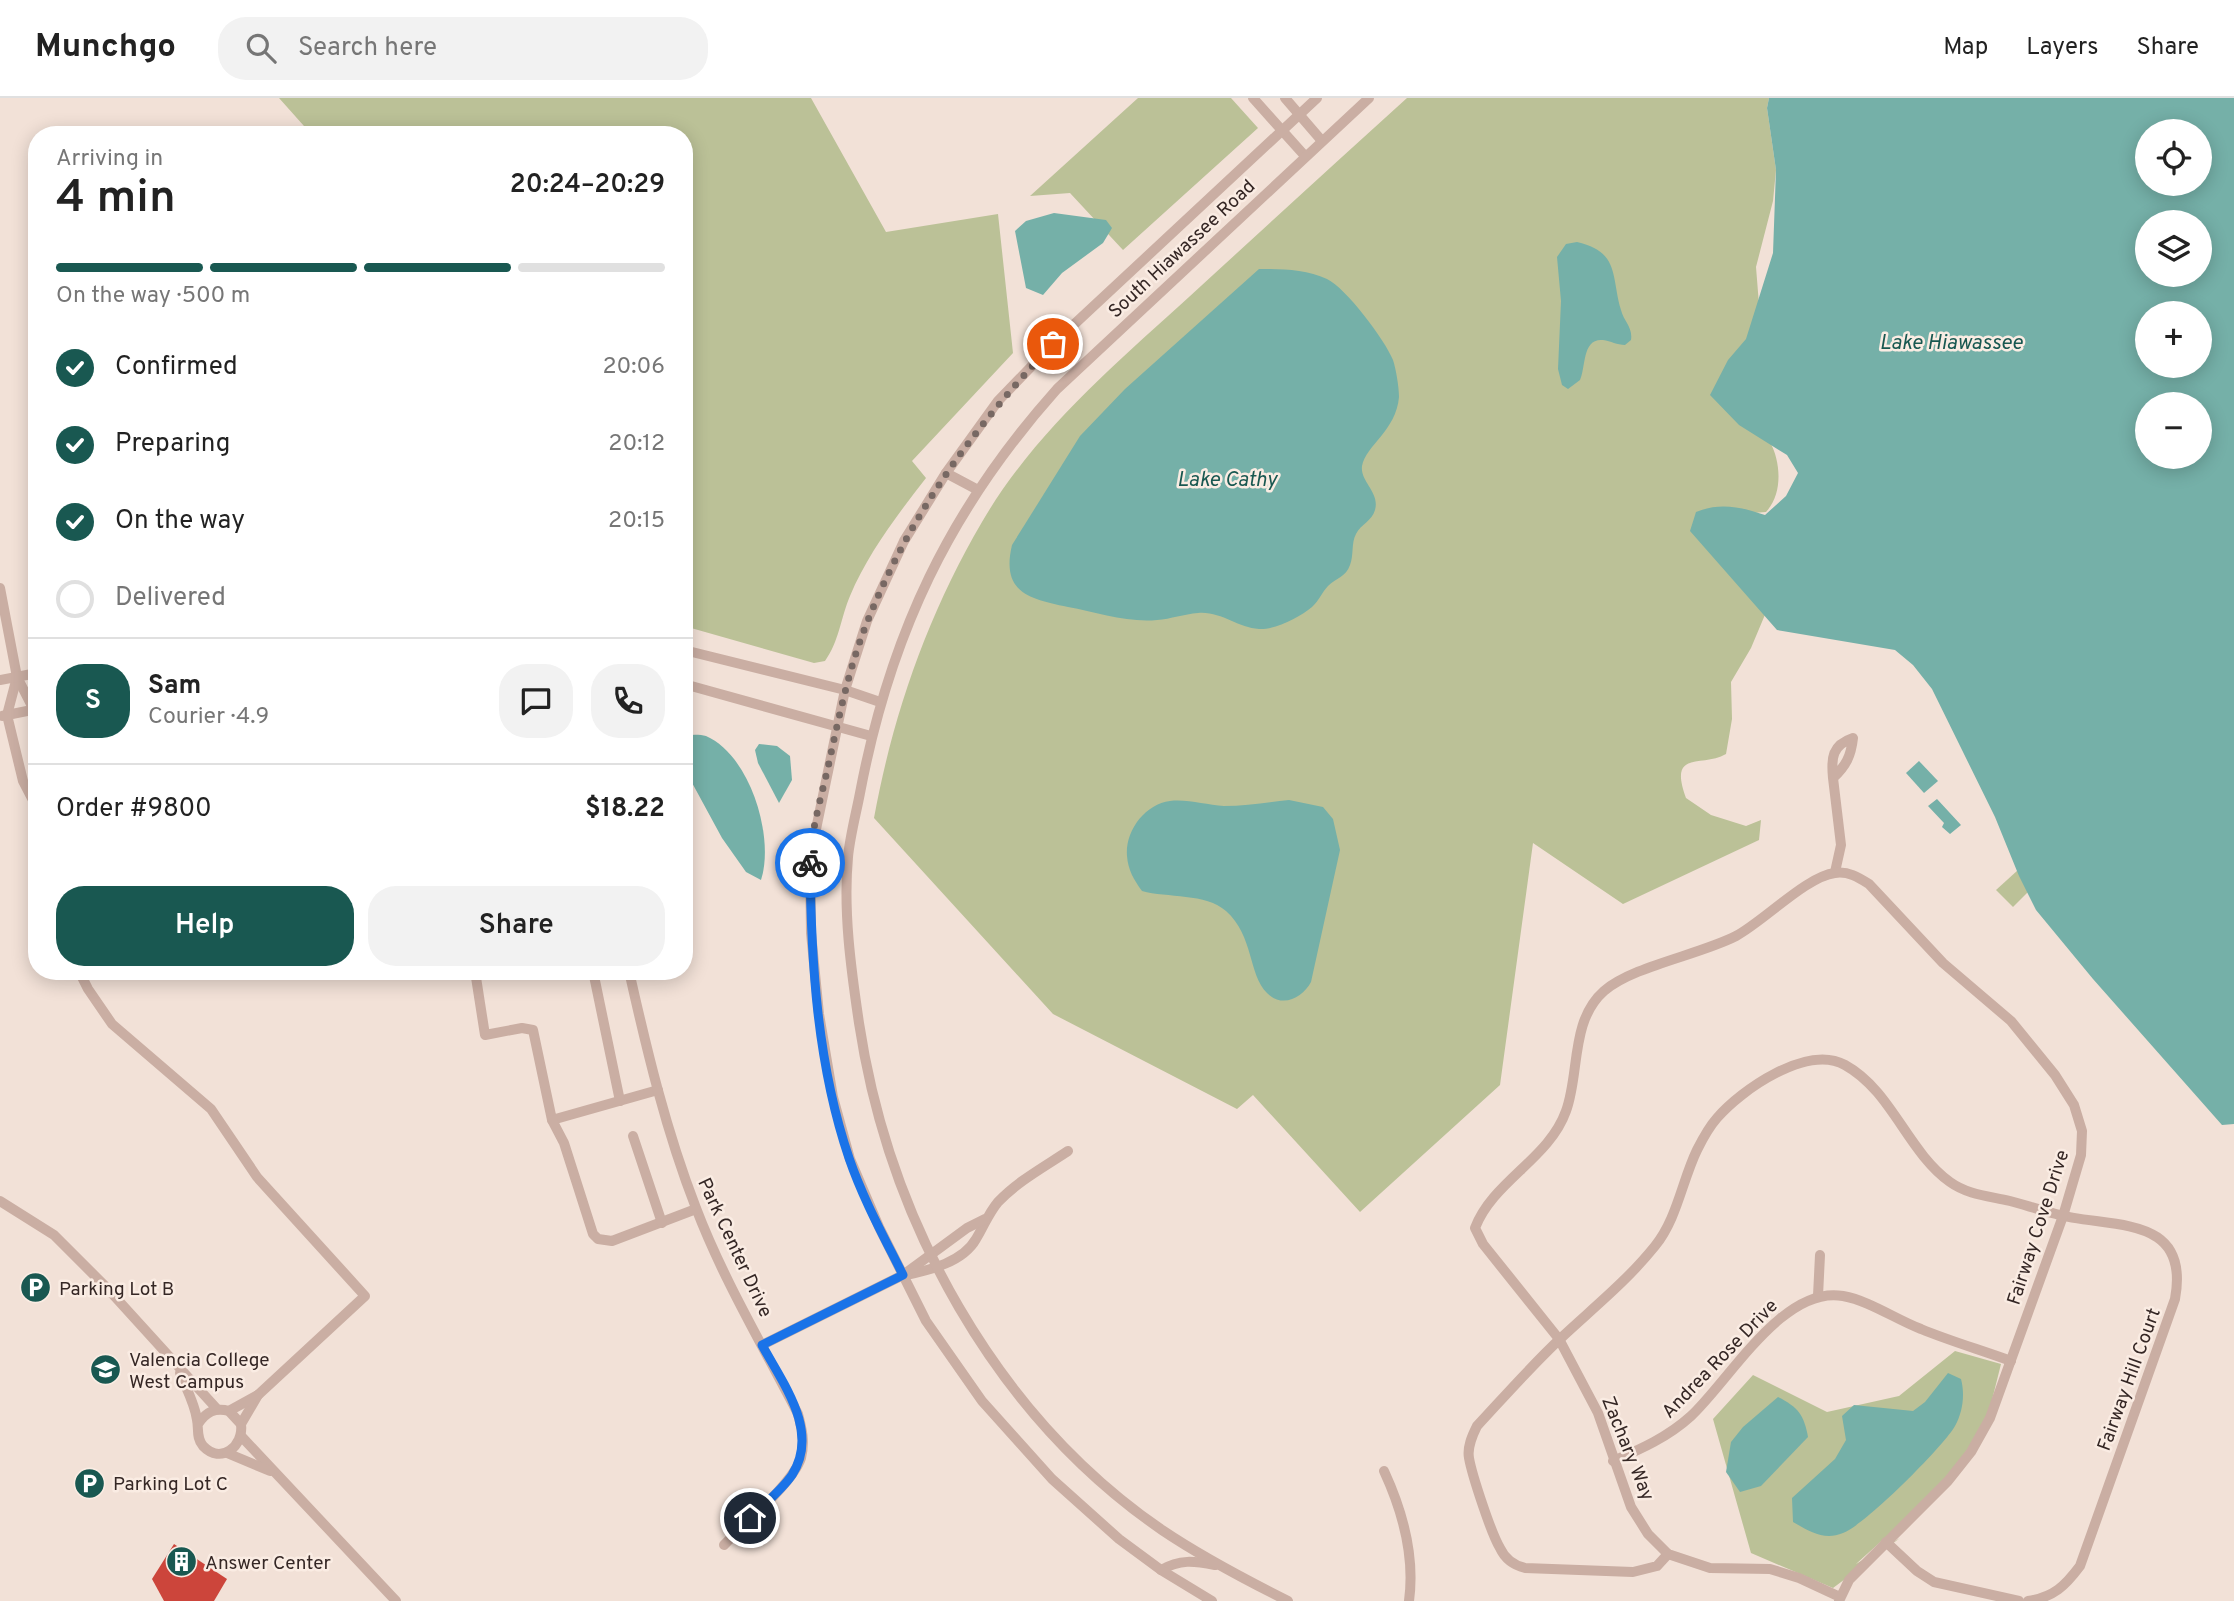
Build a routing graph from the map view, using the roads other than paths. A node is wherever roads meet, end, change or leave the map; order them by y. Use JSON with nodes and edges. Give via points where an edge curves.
{"nodes":[{"id":1,"x":1253,"y":98,"type":"edge"},
{"id":2,"x":1285,"y":98,"type":"edge"},
{"id":3,"x":1317,"y":98,"type":"edge"},
{"id":4,"x":1369,"y":98,"type":"edge"},
{"id":5,"x":1299,"y":114,"type":"junction"},
{"id":6,"x":1281,"y":131,"type":"junction"},
{"id":7,"x":1322,"y":141,"type":"junction"},
{"id":8,"x":1305,"y":156,"type":"junction"},
{"id":9,"x":946,"y":473,"type":"junction"},
{"id":10,"x":978,"y":490,"type":"junction"},
{"id":11,"x":0,"y":588,"type":"edge"},
{"id":12,"x":693,"y":652,"type":"edge"},
{"id":13,"x":28,"y":675,"type":"edge"},
{"id":14,"x":17,"y":677,"type":"junction"},
{"id":15,"x":0,"y":680,"type":"edge"},
{"id":16,"x":693,"y":686,"type":"edge"},
{"id":17,"x":845,"y":690,"type":"junction"},
{"id":18,"x":28,"y":696,"type":"edge"},
{"id":19,"x":880,"y":702,"type":"junction"},
{"id":20,"x":28,"y":710,"type":"edge"},
{"id":21,"x":4,"y":715,"type":"edge"},
{"id":22,"x":837,"y":725,"type":"junction"},
{"id":23,"x":871,"y":736,"type":"junction"},
{"id":24,"x":1833,"y":778,"type":"dead end"},
{"id":25,"x":28,"y":791,"type":"edge"},
{"id":26,"x":1835,"y":873,"type":"junction"},
{"id":27,"x":84,"y":980,"type":"edge"},
{"id":28,"x":476,"y":980,"type":"edge"},
{"id":29,"x":595,"y":980,"type":"edge"},
{"id":30,"x":631,"y":980,"type":"edge"},
{"id":31,"x":658,"y":1090,"type":"junction"},
{"id":32,"x":620,"y":1101,"type":"junction"},
{"id":33,"x":552,"y":1120,"type":"junction"},
{"id":34,"x":633,"y":1136,"type":"dead end"},
{"id":35,"x":1068,"y":1151,"type":"dead end"},
{"id":36,"x":0,"y":1201,"type":"edge"},
{"id":37,"x":696,"y":1209,"type":"junction"},
{"id":38,"x":2063,"y":1216,"type":"junction"},
{"id":39,"x":985,"y":1219,"type":"junction"},
{"id":40,"x":662,"y":1223,"type":"junction"},
{"id":41,"x":930,"y":1254,"type":"junction"},
{"id":42,"x":1820,"y":1255,"type":"dead end"},
{"id":43,"x":937,"y":1268,"type":"junction"},
{"id":44,"x":903,"y":1275,"type":"junction"},
{"id":45,"x":1818,"y":1296,"type":"junction"},
{"id":46,"x":1559,"y":1339,"type":"junction"},
{"id":47,"x":762,"y":1345,"type":"junction"},
{"id":48,"x":2011,"y":1361,"type":"junction"},
{"id":49,"x":177,"y":1368,"type":"junction"},
{"id":50,"x":258,"y":1395,"type":"junction"},
{"id":51,"x":217,"y":1409,"type":"junction"},
{"id":52,"x":229,"y":1410,"type":"junction"},
{"id":53,"x":198,"y":1424,"type":"junction"},
{"id":54,"x":241,"y":1424,"type":"junction"},
{"id":55,"x":241,"y":1436,"type":"junction"},
{"id":56,"x":227,"y":1453,"type":"junction"},
{"id":57,"x":1613,"y":1461,"type":"junction"},
{"id":58,"x":1384,"y":1471,"type":"dead end"},
{"id":59,"x":281,"y":1478,"type":"junction"},
{"id":60,"x":1886,"y":1542,"type":"junction"},
{"id":61,"x":724,"y":1545,"type":"dead end"},
{"id":62,"x":1668,"y":1555,"type":"junction"},
{"id":63,"x":1225,"y":1567,"type":"junction"},
{"id":64,"x":1161,"y":1570,"type":"junction"},
{"id":65,"x":1840,"y":1600,"type":"edge"},
{"id":66,"x":396,"y":1601,"type":"edge"},
{"id":67,"x":1212,"y":1601,"type":"edge"},
{"id":68,"x":1288,"y":1601,"type":"edge"},
{"id":69,"x":1409,"y":1601,"type":"edge"},
{"id":70,"x":2019,"y":1601,"type":"edge"},
{"id":71,"x":2028,"y":1601,"type":"edge"}],
"edges":[{"from":1,"to":6,"type":"street"},
{"from":2,"to":5,"type":"street"},
{"from":3,"to":5,"type":"street","name":"South Hiawassee Road"},
{"from":4,"to":7,"type":"street","name":"South Hiawassee Road"},
{"from":5,"to":6,"type":"street","name":"South Hiawassee Road"},
{"from":5,"to":7,"type":"street"},
{"from":6,"to":8,"type":"street"},
{"from":6,"to":9,"type":"street","name":"South Hiawassee Road","via":[[1053,344],[999,401]]},
{"from":7,"to":8,"type":"street","name":"South Hiawassee Road"},
{"from":8,"to":10,"type":"street","name":"South Hiawassee Road","via":[[1057,389],[1015,436]]},
{"from":9,"to":10,"type":"street"},
{"from":9,"to":17,"type":"street","name":"South Hiawassee Road","via":[[904,541],[867,621]]},
{"from":10,"to":19,"type":"street","name":"South Hiawassee Road","via":[[929,577]]},
{"from":11,"to":14,"type":"street"},
{"from":12,"to":17,"type":"street"},
{"from":13,"to":14,"type":"street"},
{"from":14,"to":15,"type":"street"},
{"from":14,"to":18,"type":"street"},
{"from":14,"to":21,"type":"street"},
{"from":16,"to":22,"type":"street"},
{"from":17,"to":19,"type":"street"},
{"from":17,"to":22,"type":"street","name":"South Hiawassee Road"},
{"from":19,"to":23,"type":"street","name":"South Hiawassee Road"},
{"from":20,"to":21,"type":"street"},
{"from":21,"to":25,"type":"street"},
{"from":22,"to":23,"type":"street"},
{"from":22,"to":44,"type":"street","name":"South Hiawassee Road","via":[[810,858],[819,1014],[833,1097],[850,1159]]},
{"from":23,"to":41,"type":"street","name":"South Hiawassee Road","via":[[848,856],[854,985],[879,1123]]},
{"from":24,"to":26,"type":"street","via":[[1841,845]]},
{"from":26,"to":38,"type":"street","name":"Fairway Cove Drive","via":[[1855,874],[1869,884],[1943,963],[2011,1021],[2055,1075],[2074,1105],[2082,1131],[2081,1155]]},
{"from":26,"to":46,"type":"street","name":"Zachary Way","via":[[1816,879],[1739,934],[1709,949],[1624,978],[1603,992],[1590,1009],[1580,1034],[1566,1111],[1555,1133],[1482,1210],[1475,1228]]},
{"from":27,"to":50,"type":"street","via":[[112,1024],[211,1109],[257,1177],[365,1296]]},
{"from":28,"to":33,"type":"street","via":[[485,1035],[533,1030]]},
{"from":29,"to":32,"type":"street"},
{"from":30,"to":31,"type":"street","name":"Park Center Drive"},
{"from":31,"to":32,"type":"street"},
{"from":31,"to":37,"type":"street","name":"Park Center Drive"},
{"from":32,"to":33,"type":"street"},
{"from":33,"to":40,"type":"street","via":[[598,1239],[612,1241]]},
{"from":34,"to":40,"type":"street"},
{"from":35,"to":39,"type":"street","via":[[1011,1190]]},
{"from":36,"to":49,"type":"street","via":[[54,1235]]},
{"from":37,"to":40,"type":"street"},
{"from":37,"to":47,"type":"street","name":"Park Center Drive"},
{"from":38,"to":46,"type":"street","name":"Fairway Hill Court","via":[[1980,1196],[1949,1182],[1923,1155],[1867,1079],[1842,1063],[1816,1059],[1786,1066],[1716,1119],[1697,1150],[1658,1244],[1621,1285]]},
{"from":38,"to":48,"type":"street","name":"Fairway Cove Drive"},
{"from":38,"to":71,"type":"street","name":"Fairway Hill Court","via":[[2146,1230],[2170,1250],[2179,1278],[2080,1566],[2046,1598]]},
{"from":39,"to":41,"type":"street"},
{"from":39,"to":43,"type":"street","via":[[976,1241]]},
{"from":41,"to":43,"type":"street","name":"South Hiawassee Road"},
{"from":41,"to":44,"type":"street"},
{"from":42,"to":45,"type":"street"},
{"from":43,"to":44,"type":"street"},
{"from":43,"to":63,"type":"street","name":"South Hiawassee Road","via":[[989,1355],[1068,1449],[1162,1530]]},
{"from":44,"to":47,"type":"street"},
{"from":44,"to":64,"type":"street","name":"South Hiawassee Road","via":[[926,1321],[956,1365],[1018,1443],[1082,1508]]},
{"from":45,"to":48,"type":"street","via":[[1843,1296]]},
{"from":45,"to":57,"type":"street","name":"Andrea Rose Drive","via":[[1794,1306],[1668,1436]]},
{"from":46,"to":57,"type":"street","name":"Zachary Way","via":[[1598,1413]]},
{"from":46,"to":62,"type":"street","name":"Fairway Hill Court","via":[[1470,1439],[1469,1456],[1500,1548],[1513,1564],[1525,1568],[1608,1572],[1657,1566]]},
{"from":47,"to":61,"type":"street","name":"Park Center Drive","via":[[798,1414],[803,1436],[800,1458],[789,1479]]},
{"from":48,"to":60,"type":"street","name":"Fairway Cove Drive","via":[[1990,1418],[1970,1451],[1948,1481]]},
{"from":49,"to":51,"type":"street"},
{"from":49,"to":53,"type":"street"},
{"from":50,"to":52,"type":"street"},
{"from":50,"to":54,"type":"street"},
{"from":51,"to":52,"type":"street"},
{"from":51,"to":53,"type":"street"},
{"from":52,"to":54,"type":"street"},
{"from":53,"to":56,"type":"street","via":[[204,1447]]},
{"from":54,"to":55,"type":"street"},
{"from":55,"to":56,"type":"street"},
{"from":55,"to":59,"type":"street"},
{"from":56,"to":59,"type":"street"},
{"from":57,"to":62,"type":"street","name":"Zachary Way","via":[[1631,1507]]},
{"from":58,"to":69,"type":"street","via":[[1411,1564]]},
{"from":59,"to":66,"type":"street"},
{"from":60,"to":65,"type":"street","name":"Fairway Cove Drive","via":[[1849,1580]]},
{"from":60,"to":70,"type":"street","via":[[1934,1582]]},
{"from":62,"to":65,"type":"street","via":[[1710,1568],[1770,1569],[1799,1578]]},
{"from":63,"to":64,"type":"street","via":[[1192,1560],[1174,1562]]},
{"from":63,"to":68,"type":"street","name":"South Hiawassee Road"},
{"from":64,"to":67,"type":"street","name":"South Hiawassee Road"}]}
